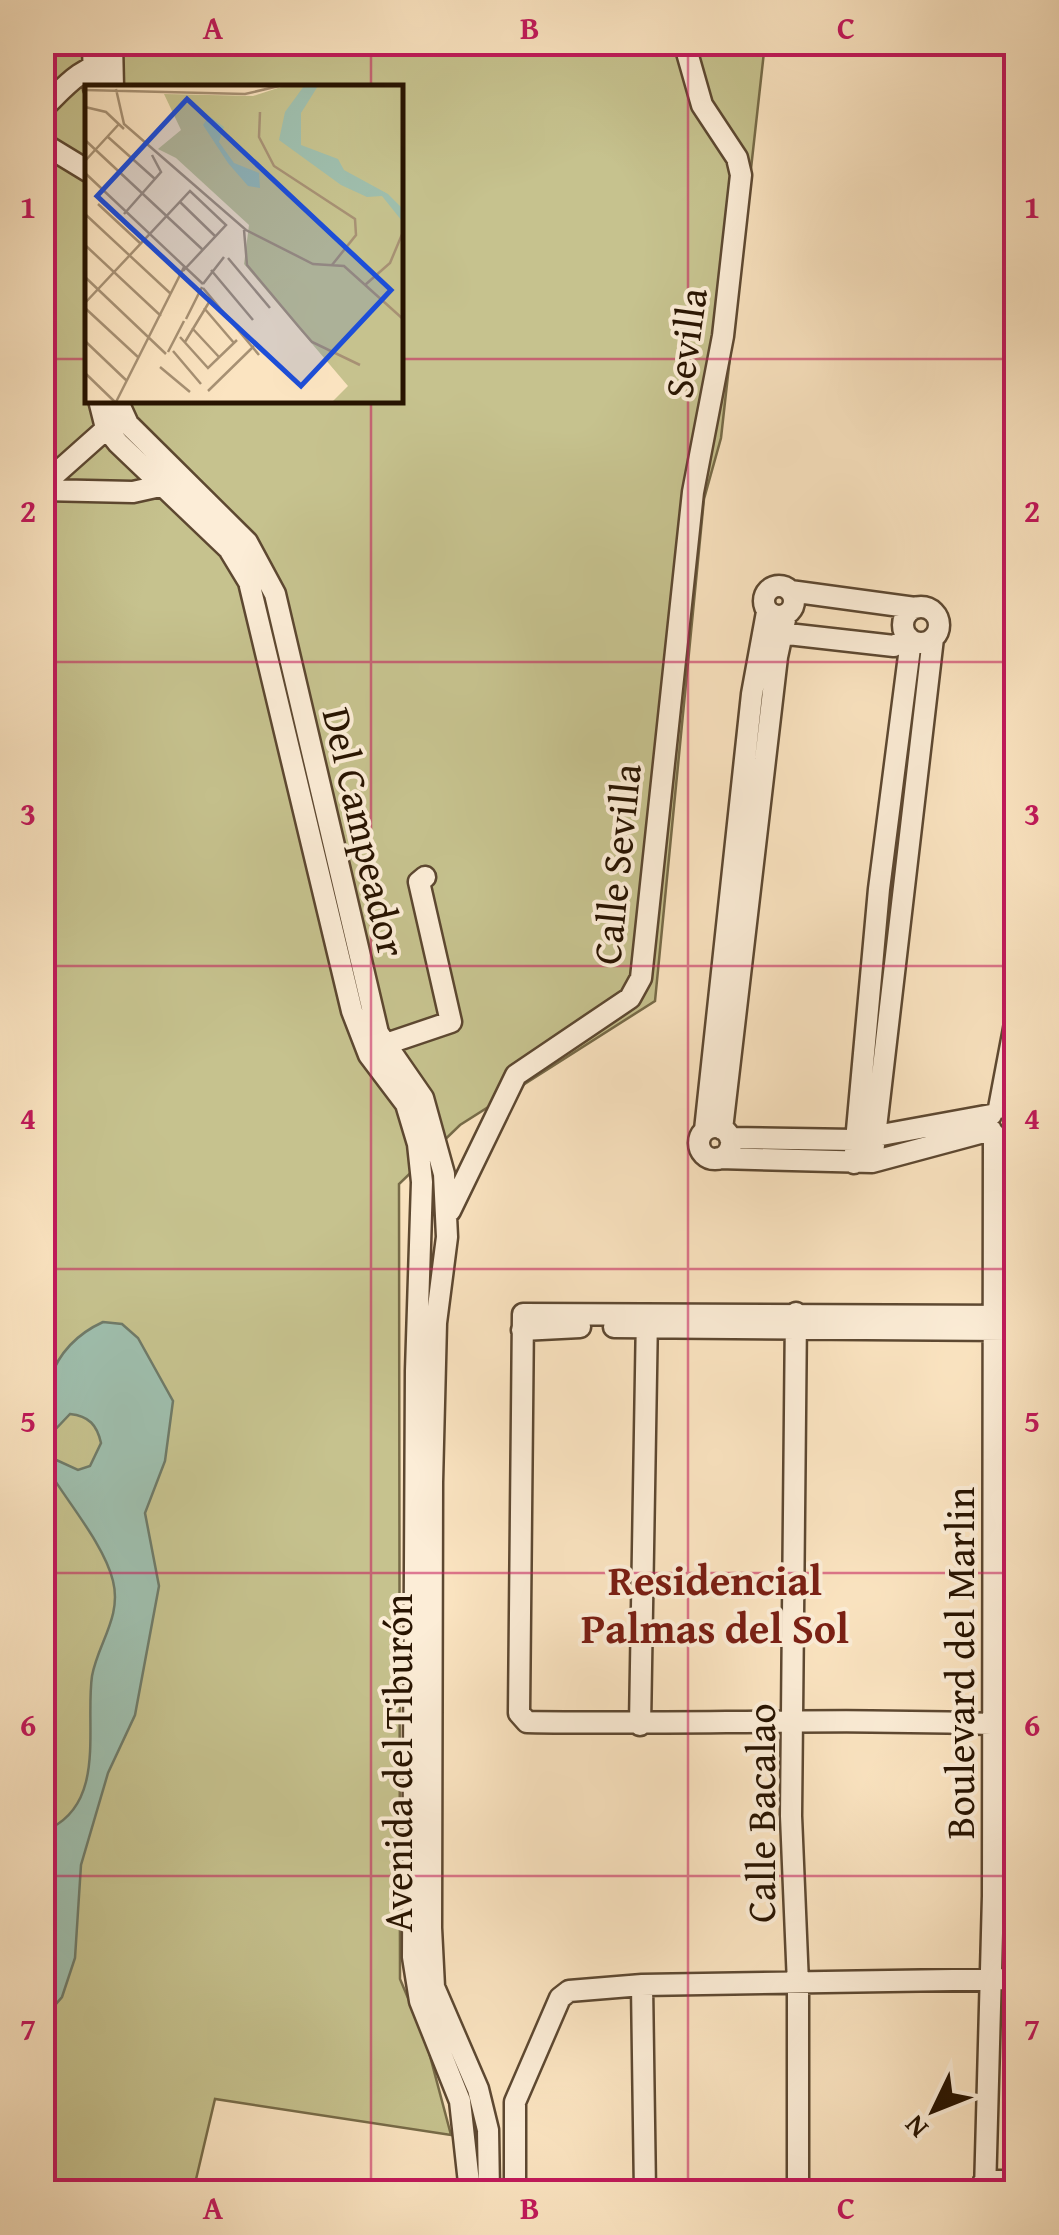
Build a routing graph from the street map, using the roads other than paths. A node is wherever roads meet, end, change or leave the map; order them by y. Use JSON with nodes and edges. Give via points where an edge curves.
{"nodes":[{"id":1,"x":684,"y":42,"type":"edge"},
{"id":2,"x":103,"y":53,"type":"edge"},
{"id":3,"x":95,"y":85,"type":"edge"},
{"id":4,"x":111,"y":85,"type":"edge"},
{"id":5,"x":42,"y":109,"type":"edge"},
{"id":6,"x":42,"y":143,"type":"edge"},
{"id":7,"x":85,"y":168,"type":"edge"},
{"id":8,"x":115,"y":415,"type":"edge"},
{"id":9,"x":170,"y":483,"type":"junction"},
{"id":10,"x":42,"y":488,"type":"edge"},
{"id":11,"x":916,"y":608,"type":"junction"},
{"id":12,"x":774,"y":623,"type":"junction"},
{"id":13,"x":933,"y":638,"type":"junction"},
{"id":14,"x":910,"y":639,"type":"junction"},
{"id":15,"x":676,"y":663,"type":"joint"},
{"id":16,"x":425,"y":877,"type":"dead end"},
{"id":17,"x":879,"y":889,"type":"junction"},
{"id":18,"x":902,"y":892,"type":"junction"},
{"id":19,"x":334,"y":898,"type":"junction"},
{"id":20,"x":1016,"y":1021,"type":"edge"},
{"id":21,"x":383,"y":1045,"type":"junction"},
{"id":22,"x":1003,"y":1124,"type":"edge"},
{"id":23,"x":719,"y":1132,"type":"junction"},
{"id":24,"x":864,"y":1140,"type":"junction"},
{"id":25,"x":719,"y":1158,"type":"junction"},
{"id":26,"x":863,"y":1163,"type":"junction"},
{"id":27,"x":453,"y":1175,"type":"junction"},
{"id":28,"x":422,"y":1182,"type":"junction"},
{"id":29,"x":447,"y":1221,"type":"junction"},
{"id":30,"x":424,"y":1223,"type":"junction"},
{"id":31,"x":647,"y":1320,"type":"junction"},
{"id":32,"x":796,"y":1321,"type":"junction"},
{"id":33,"x":1008,"y":1322,"type":"edge"},
{"id":34,"x":427,"y":1323,"type":"junction"},
{"id":35,"x":795,"y":1722,"type":"junction"},
{"id":36,"x":1007,"y":1724,"type":"edge"},
{"id":37,"x":640,"y":1725,"type":"junction"},
{"id":38,"x":422,"y":1857,"type":"junction"},
{"id":39,"x":1016,"y":1945,"type":"edge"},
{"id":40,"x":1016,"y":1979,"type":"edge"},
{"id":41,"x":991,"y":1980,"type":"junction"},
{"id":42,"x":798,"y":1984,"type":"junction"},
{"id":43,"x":642,"y":1985,"type":"junction"},
{"id":44,"x":1016,"y":2181,"type":"edge"},
{"id":45,"x":985,"y":2187,"type":"edge"},
{"id":46,"x":470,"y":2192,"type":"edge"},
{"id":47,"x":489,"y":2192,"type":"edge"},
{"id":48,"x":514,"y":2192,"type":"edge"},
{"id":49,"x":646,"y":2192,"type":"edge"},
{"id":50,"x":798,"y":2192,"type":"edge"}],
"edges":[{"from":1,"to":15,"type":"street","name":"Sevilla","via":[[702,105],[741,175],[724,336],[693,492]]},
{"from":2,"to":3,"type":"street"},
{"from":2,"to":4,"type":"street"},
{"from":2,"to":5,"type":"street"},
{"from":6,"to":7,"type":"street"},
{"from":8,"to":9,"type":"street","name":"Del Campeador"},
{"from":8,"to":10,"type":"street"},
{"from":9,"to":10,"type":"street"},
{"from":9,"to":19,"type":"street","name":"Del Campeador","via":[[256,553],[275,594],[278,660]]},
{"from":11,"to":12,"type":"street","via":[[790,590],[794,604]]},
{"from":11,"to":13,"type":"street","via":[[936,616]]},
{"from":11,"to":14,"type":"street","via":[[903,625]]},
{"from":12,"to":14,"type":"street","via":[[894,646]]},
{"from":12,"to":23,"type":"street"},
{"from":13,"to":14,"type":"street"},
{"from":13,"to":18,"type":"street"},
{"from":14,"to":17,"type":"street"},
{"from":15,"to":27,"type":"street","name":"Calle Sevilla","via":[[637,988],[516,1075]]},
{"from":16,"to":21,"type":"street","via":[[419,882],[451,1022]]},
{"from":17,"to":18,"type":"street"},
{"from":17,"to":24,"type":"street"},
{"from":18,"to":24,"type":"street"},
{"from":19,"to":21,"type":"street","name":"Del Campeador"},
{"from":19,"to":28,"type":"street","name":"Del Campeador","via":[[361,1039],[406,1104]]},
{"from":20,"to":22,"type":"street","name":"Boulevard del Marlin"},
{"from":21,"to":27,"type":"street","name":"Del Campeador","via":[[423,1098]]},
{"from":22,"to":24,"type":"street"},
{"from":22,"to":26,"type":"street"},
{"from":22,"to":33,"type":"street","name":"Boulevard del Marlin"},
{"from":23,"to":24,"type":"street"},
{"from":23,"to":25,"type":"street","via":[[728,1150]]},
{"from":23,"to":25,"type":"street","via":[[699,1147]]},
{"from":24,"to":26,"type":"street"},
{"from":25,"to":26,"type":"street"},
{"from":27,"to":28,"type":"street"},
{"from":27,"to":29,"type":"street","name":"Del Campeador"},
{"from":28,"to":30,"type":"street","name":"Del Campeador"},
{"from":29,"to":30,"type":"street"},
{"from":29,"to":34,"type":"street","name":"Del Campeador"},
{"from":30,"to":34,"type":"street","name":"Del Campeador"},
{"from":31,"to":32,"type":"street"},
{"from":31,"to":37,"type":"street"},
{"from":31,"to":37,"type":"street","via":[[522,1322],[520,1713],[526,1722]]},
{"from":32,"to":33,"type":"street"},
{"from":32,"to":35,"type":"street","name":"Calle Bacalao"},
{"from":33,"to":36,"type":"street","name":"Boulevard del Marlin"},
{"from":34,"to":38,"type":"street","name":"Avenida del Tiburón"},
{"from":35,"to":36,"type":"street"},
{"from":35,"to":37,"type":"street"},
{"from":35,"to":42,"type":"street","name":"Calle Bacalao","via":[[791,1816]]},
{"from":36,"to":39,"type":"street","name":"Boulevard del Marlin"},
{"from":36,"to":41,"type":"street","name":"Boulevard del Marlin"},
{"from":38,"to":46,"type":"street","name":"Avenida del Tiburón","via":[[416,1983],[460,2100]]},
{"from":38,"to":47,"type":"street","name":"Avenida del Tiburón","via":[[434,1986],[478,2089],[488,2130]]},
{"from":40,"to":41,"type":"street"},
{"from":41,"to":42,"type":"street"},
{"from":41,"to":45,"type":"street","name":"Boulevard del Marlin"},
{"from":42,"to":43,"type":"street"},
{"from":42,"to":50,"type":"street","name":"Calle Bacalao"},
{"from":43,"to":48,"type":"street","via":[[569,1991],[552,2016],[514,2102]]},
{"from":43,"to":49,"type":"street"},
{"from":44,"to":45,"type":"street"}]}
